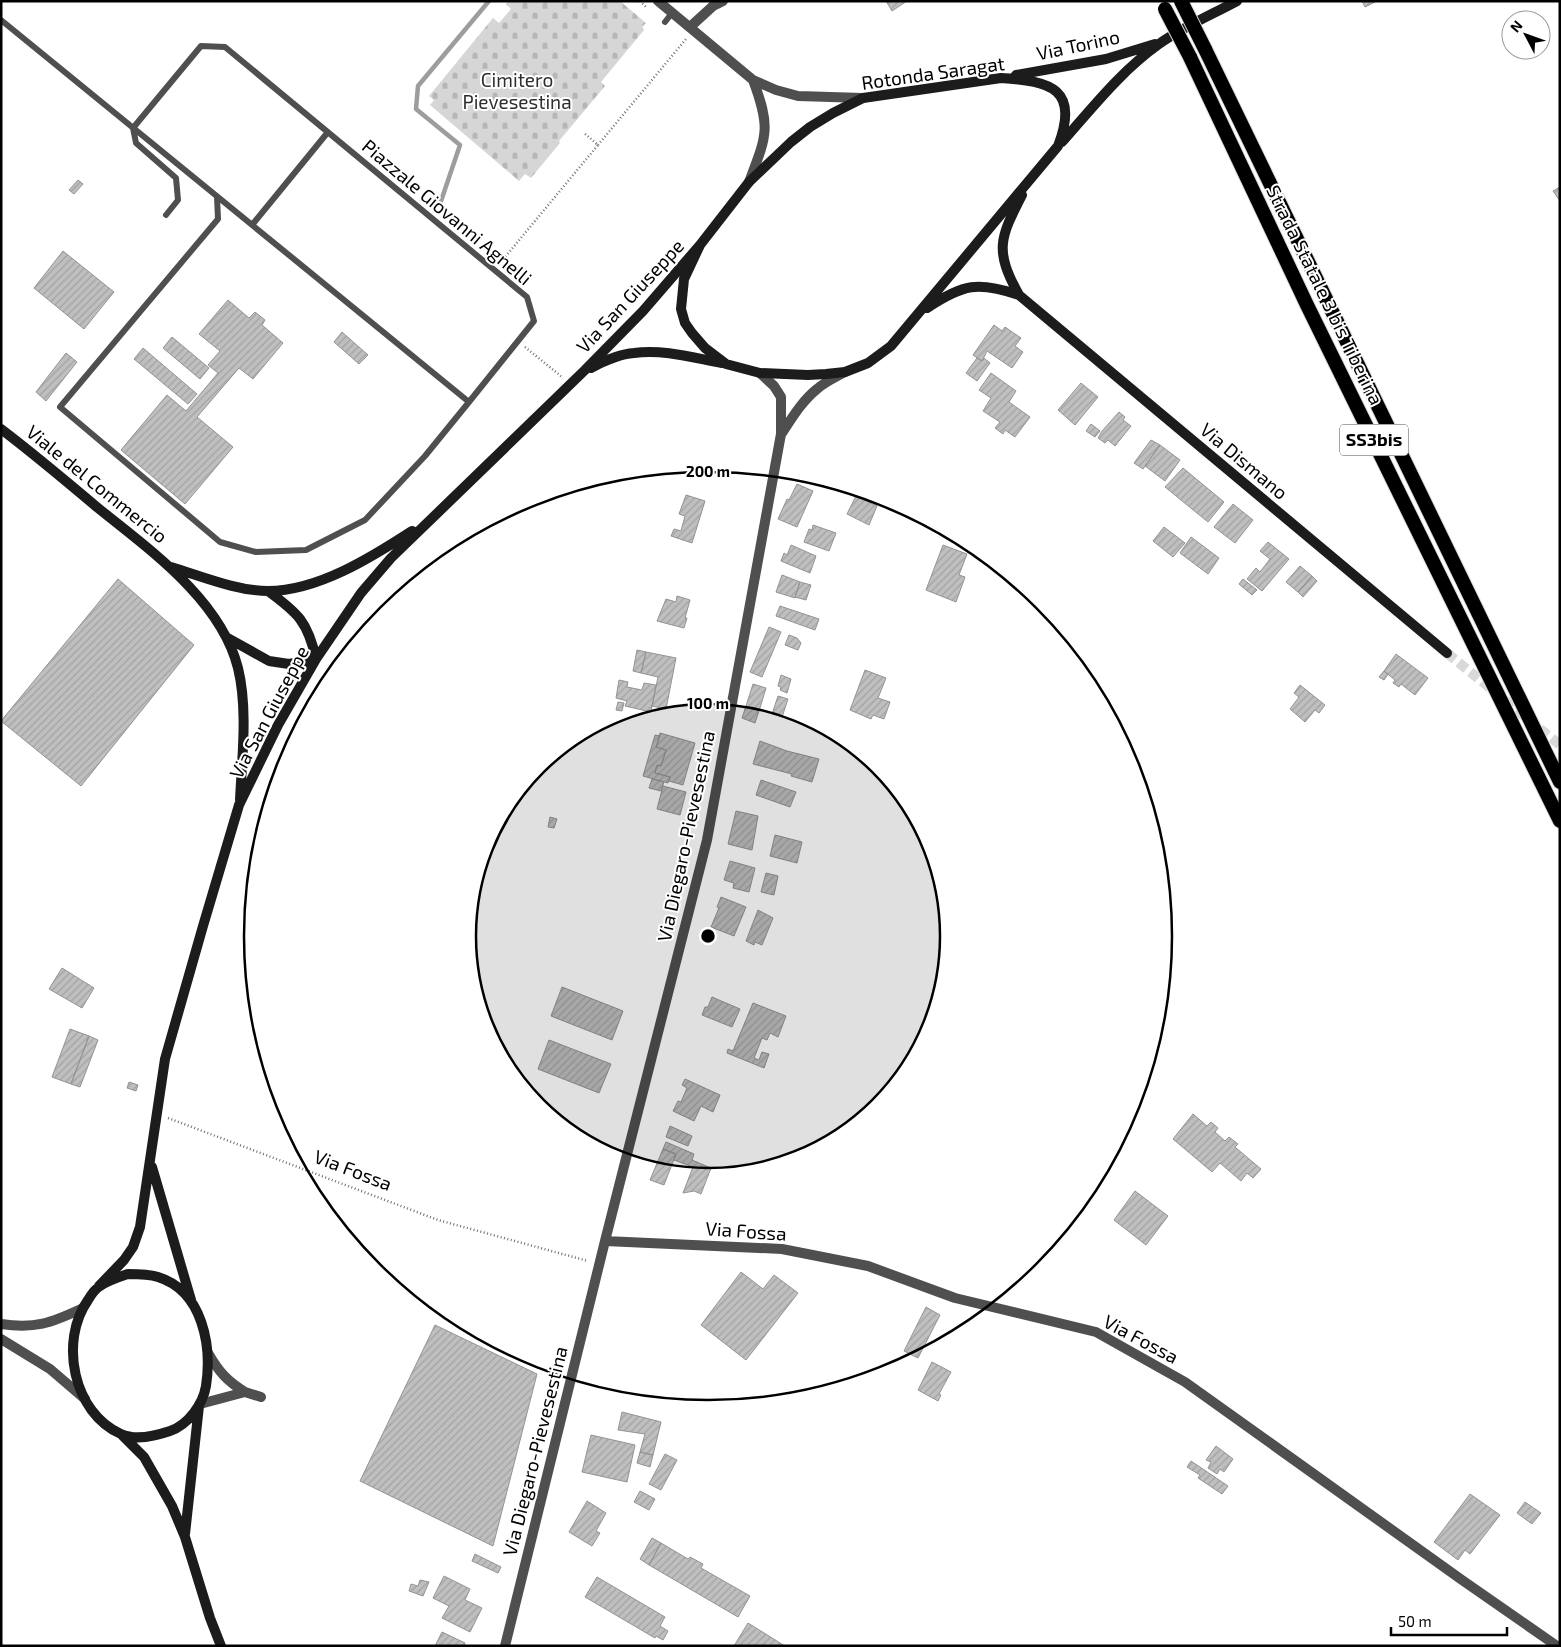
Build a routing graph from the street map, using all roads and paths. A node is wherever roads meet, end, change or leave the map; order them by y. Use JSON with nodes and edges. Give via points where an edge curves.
{"nodes":[{"id":1,"x":658,"y":1,"type":"edge"},
{"id":2,"x":723,"y":1,"type":"edge"},
{"id":3,"x":1181,"y":1,"type":"edge"},
{"id":4,"x":1237,"y":1,"type":"edge"},
{"id":5,"x":1163,"y":5,"type":"edge"},
{"id":6,"x":672,"y":13,"type":"junction"},
{"id":7,"x":1,"y":20,"type":"edge"},
{"id":8,"x":665,"y":22,"type":"dead end"},
{"id":9,"x":690,"y":27,"type":"junction"},
{"id":10,"x":686,"y":39,"type":"dead end"},
{"id":11,"x":1161,"y":42,"type":"junction"},
{"id":12,"x":1001,"y":78,"type":"junction"},
{"id":13,"x":753,"y":80,"type":"junction"},
{"id":14,"x":863,"y":98,"type":"junction"},
{"id":15,"x":133,"y":128,"type":"junction"},
{"id":16,"x":328,"y":132,"type":"junction"},
{"id":17,"x":584,"y":133,"type":"dead end"},
{"id":18,"x":598,"y":145,"type":"junction"},
{"id":19,"x":1058,"y":146,"type":"junction"},
{"id":20,"x":1030,"y":179,"type":"junction"},
{"id":21,"x":749,"y":182,"type":"junction"},
{"id":22,"x":217,"y":197,"type":"junction"},
{"id":23,"x":166,"y":215,"type":"dead end"},
{"id":24,"x":252,"y":225,"type":"junction"},
{"id":25,"x":700,"y":245,"type":"junction"},
{"id":26,"x":494,"y":269,"type":"junction"},
{"id":27,"x":1019,"y":295,"type":"junction"},
{"id":28,"x":918,"y":314,"type":"junction"},
{"id":29,"x":726,"y":364,"type":"junction"},
{"id":30,"x":585,"y":370,"type":"junction"},
{"id":31,"x":844,"y":372,"type":"junction"},
{"id":32,"x":760,"y":373,"type":"junction"},
{"id":33,"x":468,"y":402,"type":"junction"},
{"id":34,"x":1,"y":424,"type":"edge"},
{"id":35,"x":1,"y":430,"type":"edge"},
{"id":36,"x":781,"y":434,"type":"junction"},
{"id":37,"x":17,"y":441,"type":"junction"},
{"id":38,"x":427,"y":522,"type":"junction"},
{"id":39,"x":170,"y":567,"type":"junction"},
{"id":40,"x":268,"y":591,"type":"junction"},
{"id":41,"x":226,"y":637,"type":"junction"},
{"id":42,"x":1447,"y":653,"type":"tunnel mouth"},
{"id":43,"x":316,"y":659,"type":"junction"},
{"id":44,"x":1560,"y":782,"type":"edge"},
{"id":45,"x":239,"y":805,"type":"junction"},
{"id":46,"x":1560,"y":821,"type":"edge"},
{"id":47,"x":156,"y":1114,"type":"junction"},
{"id":48,"x":151,"y":1163,"type":"junction"},
{"id":49,"x":605,"y":1241,"type":"junction"},
{"id":50,"x":599,"y":1264,"type":"junction"},
{"id":51,"x":99,"y":1286,"type":"junction"},
{"id":52,"x":191,"y":1301,"type":"junction"},
{"id":53,"x":81,"y":1309,"type":"junction"},
{"id":54,"x":1,"y":1324,"type":"edge"},
{"id":55,"x":1,"y":1339,"type":"edge"},
{"id":56,"x":208,"y":1353,"type":"junction"},
{"id":57,"x":245,"y":1392,"type":"junction"},
{"id":58,"x":261,"y":1397,"type":"dead end"},
{"id":59,"x":85,"y":1399,"type":"junction"},
{"id":60,"x":200,"y":1404,"type":"junction"},
{"id":61,"x":122,"y":1434,"type":"junction"},
{"id":62,"x":185,"y":1537,"type":"junction"},
{"id":63,"x":221,"y":1646,"type":"edge"},
{"id":64,"x":505,"y":1646,"type":"edge"},
{"id":65,"x":1557,"y":1646,"type":"edge"}],
"edges":[{"from":1,"to":6,"type":"street"},
{"from":2,"to":9,"type":"street"},
{"from":3,"to":44,"type":"highway","name":"Strada Statale 3 bis Tiberina","number":"SS3bis","bridge":true},
{"from":4,"to":11,"type":"main road","name":"Via Torino"},
{"from":5,"to":46,"type":"highway","name":"Strada Statale 3 bis Tiberina","number":"SS3bis","bridge":true},
{"from":6,"to":8,"type":"lane"},
{"from":6,"to":9,"type":"street"},
{"from":7,"to":15,"type":"lane"},
{"from":9,"to":13,"type":"street"},
{"from":10,"to":18,"type":"path"},
{"from":11,"to":12,"type":"main road","name":"Via Torino","via":[[1106,59]]},
{"from":11,"to":19,"type":"main road","name":"Via Torino","via":[[1128,68]]},
{"from":12,"to":14,"type":"main road","name":"Rotonda Saragat"},
{"from":12,"to":19,"type":"main road","name":"Rotonda Saragat","via":[[1043,83],[1061,97],[1066,118]]},
{"from":13,"to":14,"type":"street","via":[[798,96]]},
{"from":13,"to":21,"type":"street","via":[[765,115],[766,129]]},
{"from":14,"to":21,"type":"main road","name":"Rotonda Saragat","via":[[810,127]]},
{"from":15,"to":16,"type":"lane","name":"Piazzale Giovanni Agnelli","via":[[201,46],[225,47]]},
{"from":15,"to":22,"type":"lane"},
{"from":15,"to":23,"type":"lane","via":[[136,143],[176,178],[178,200]]},
{"from":16,"to":24,"type":"lane"},
{"from":16,"to":26,"type":"lane","name":"Piazzale Giovanni Agnelli"},
{"from":17,"to":18,"type":"path"},
{"from":18,"to":26,"type":"path"},
{"from":19,"to":20,"type":"main road","name":"Rotonda Saragat"},
{"from":20,"to":27,"type":"main road","name":"Via Dismano","via":[[1006,226],[1002,241],[1002,257]]},
{"from":20,"to":28,"type":"main road","name":"Rotonda Saragat"},
{"from":21,"to":25,"type":"main road","name":"Rotonda Saragat"},
{"from":22,"to":24,"type":"lane"},
{"from":22,"to":33,"type":"lane","via":[[218,219],[60,407],[220,542],[256,552],[306,550],[365,520],[425,456]]},
{"from":24,"to":33,"type":"lane"},
{"from":25,"to":29,"type":"main road","name":"Rotonda Saragat","via":[[684,280],[681,309],[692,333]]},
{"from":25,"to":30,"type":"main road","name":"Via San Giuseppe"},
{"from":26,"to":33,"type":"lane","name":"Piazzale Giovanni Agnelli","via":[[527,297],[534,321]]},
{"from":27,"to":28,"type":"main road","name":"Via Dismano","via":[[998,288],[967,287]]},
{"from":27,"to":42,"type":"main road","name":"Via Dismano"},
{"from":28,"to":31,"type":"main road","name":"Rotonda Saragat","via":[[891,346],[868,363]]},
{"from":29,"to":30,"type":"main road","name":"Via San Giuseppe","via":[[665,352],[634,353]]},
{"from":29,"to":32,"type":"main road","name":"Rotonda Saragat"},
{"from":30,"to":38,"type":"main road","name":"Via San Giuseppe"},
{"from":31,"to":32,"type":"main road","name":"Rotonda Saragat","via":[[808,375]]},
{"from":31,"to":36,"type":"street","name":"Via Diegaro-Pievesestina","via":[[818,388],[800,406]]},
{"from":32,"to":36,"type":"street","name":"Via Diegaro-Pievesestina","via":[[781,397]]},
{"from":34,"to":37,"type":"lane"},
{"from":35,"to":37,"type":"main road","name":"Viale del Commercio"},
{"from":36,"to":49,"type":"street","name":"Via Diegaro-Pievesestina","via":[[707,840]]},
{"from":37,"to":39,"type":"main road","name":"Viale del Commercio"},
{"from":38,"to":40,"type":"main road","name":"Viale del Commercio","via":[[336,574],[299,586]]},
{"from":38,"to":43,"type":"main road","name":"Via San Giuseppe","via":[[361,593]]},
{"from":39,"to":40,"type":"main road","name":"Viale del Commercio"},
{"from":39,"to":41,"type":"main road","name":"Viale del Commercio","via":[[203,604]]},
{"from":40,"to":43,"type":"main road","name":"Viale del Commercio","via":[[290,606],[306,626]]},
{"from":41,"to":43,"type":"main road","name":"Viale del Commercio","via":[[269,661],[289,664]]},
{"from":41,"to":45,"type":"main road","name":"Viale del Commercio","via":[[238,668],[243,709]]},
{"from":43,"to":45,"type":"main road","name":"Via San Giuseppe","via":[[278,725]]},
{"from":45,"to":47,"type":"main road","name":"Via San Giuseppe","via":[[165,1059]]},
{"from":47,"to":48,"type":"main road","name":"Via San Giuseppe"},
{"from":47,"to":50,"type":"path","name":"Via Fossa","via":[[438,1220]]},
{"from":48,"to":51,"type":"main road","name":"Via San Giuseppe","via":[[140,1227],[133,1247]]},
{"from":48,"to":52,"type":"main road","name":"Via San Giuseppe"},
{"from":49,"to":50,"type":"street","name":"Via Diegaro-Pievesestina"},
{"from":49,"to":65,"type":"street","name":"Via Fossa","via":[[782,1250],[868,1266],[955,1298],[1096,1332],[1185,1382]]},
{"from":50,"to":64,"type":"street","name":"Via Diegaro-Pievesestina"},
{"from":51,"to":52,"type":"main road","via":[[128,1274],[144,1274],[160,1277]]},
{"from":51,"to":53,"type":"main road"},
{"from":52,"to":56,"type":"main road","via":[[200,1316]]},
{"from":53,"to":54,"type":"street","via":[[37,1326]]},
{"from":53,"to":59,"type":"main road","via":[[72,1355]]},
{"from":55,"to":59,"type":"street","via":[[50,1369]]},
{"from":56,"to":57,"type":"street","via":[[220,1373]]},
{"from":56,"to":60,"type":"main road","via":[[206,1382]]},
{"from":57,"to":58,"type":"street"},
{"from":57,"to":60,"type":"street"},
{"from":59,"to":61,"type":"main road","via":[[104,1423]]},
{"from":60,"to":61,"type":"main road","via":[[176,1429],[142,1438]]},
{"from":60,"to":62,"type":"main road"},
{"from":61,"to":62,"type":"main road","via":[[144,1457],[172,1506]]},
{"from":62,"to":63,"type":"main road"}]}
